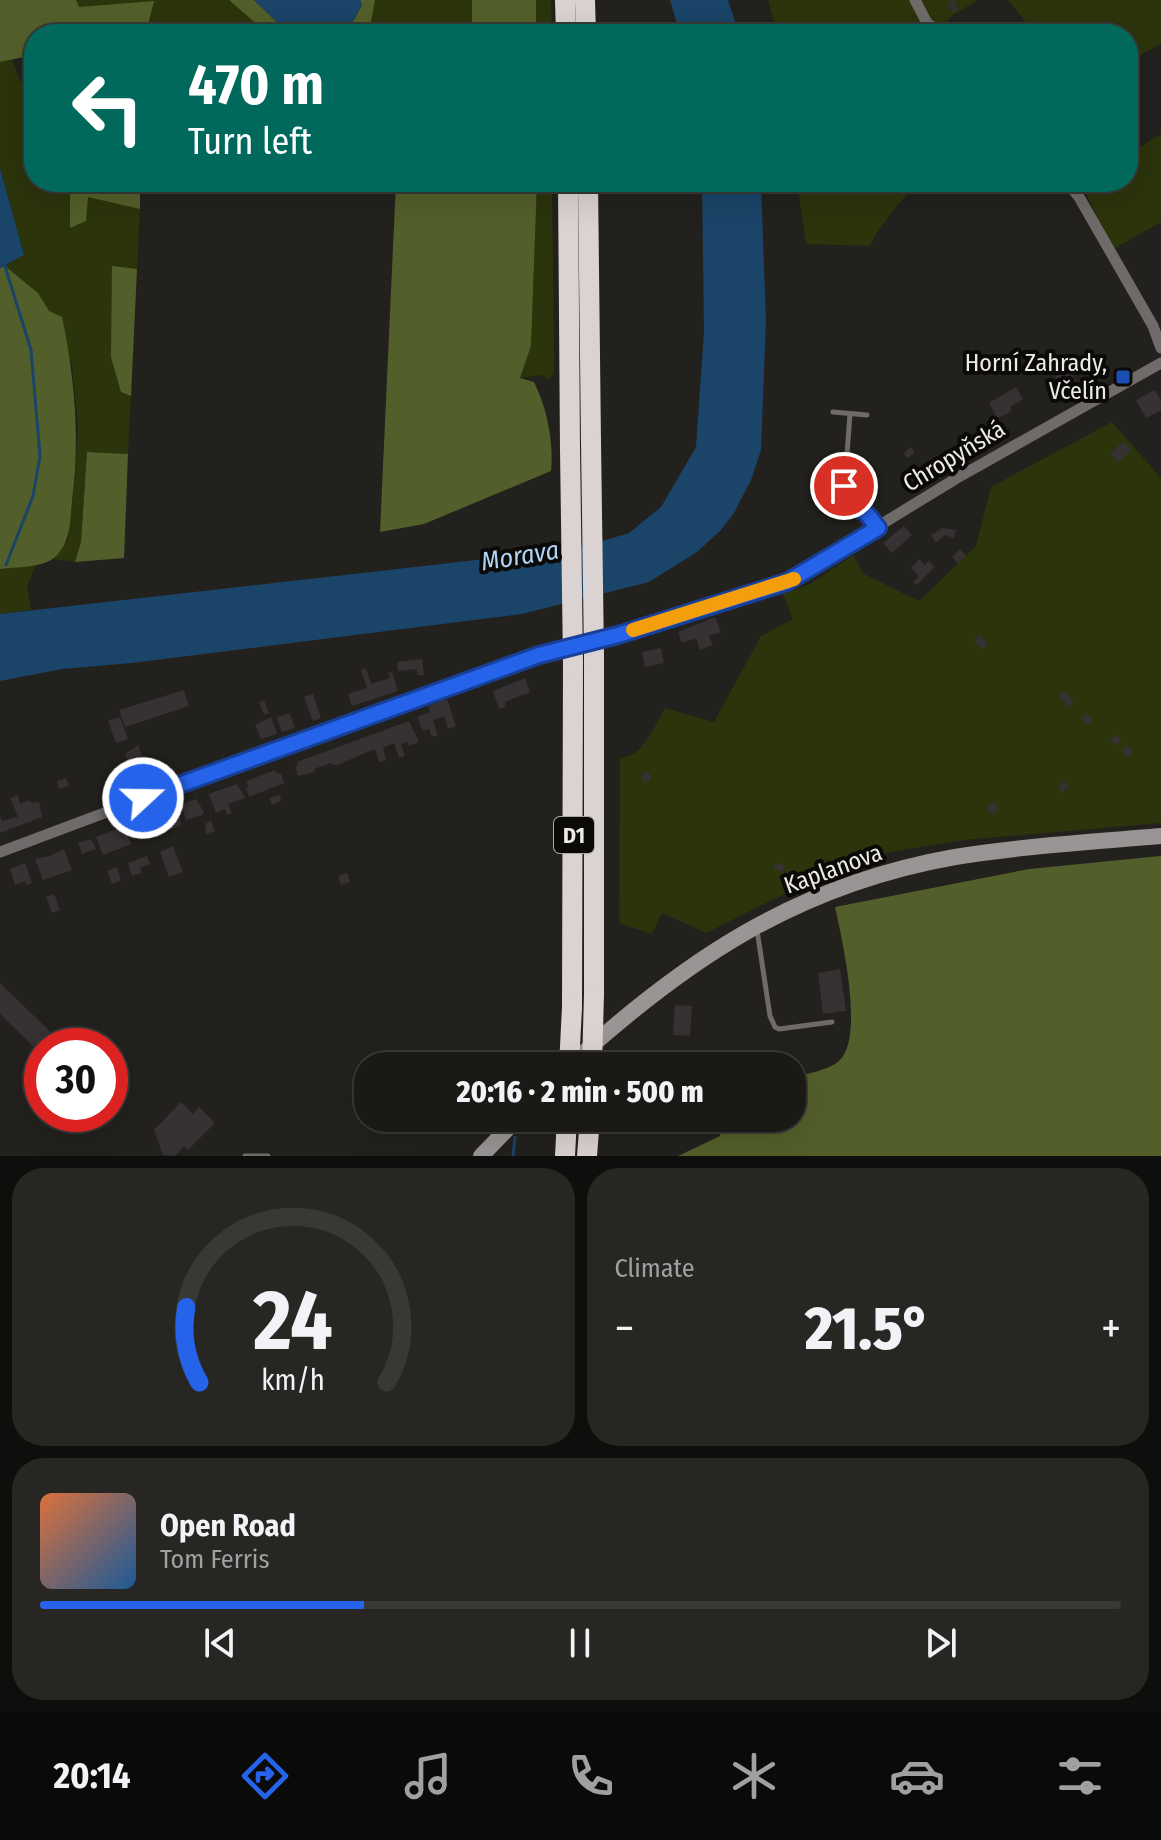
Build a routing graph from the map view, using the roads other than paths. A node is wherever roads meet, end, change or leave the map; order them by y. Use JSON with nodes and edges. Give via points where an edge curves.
{"nodes":[{"id":1,"x":565,"y":0,"type":"edge"},
{"id":2,"x":585,"y":0,"type":"edge"},
{"id":3,"x":915,"y":0,"type":"edge"},
{"id":4,"x":566,"y":24,"type":"edge"},
{"id":5,"x":586,"y":24,"type":"edge"},
{"id":6,"x":928,"y":24,"type":"edge"},
{"id":7,"x":568,"y":192,"type":"edge"},
{"id":8,"x":588,"y":192,"type":"edge"},
{"id":9,"x":1075,"y":192,"type":"edge"},
{"id":10,"x":1161,"y":348,"type":"edge"},
{"id":11,"x":1161,"y":363,"type":"edge"},
{"id":12,"x":833,"y":412,"type":"dead end"},
{"id":13,"x":850,"y":414,"type":"junction"},
{"id":14,"x":867,"y":415,"type":"dead end"},
{"id":15,"x":878,"y":528,"type":"junction"},
{"id":16,"x":1161,"y":836,"type":"edge"},
{"id":17,"x":0,"y":852,"type":"edge"},
{"id":18,"x":755,"y":926,"type":"junction"},
{"id":19,"x":832,"y":1022,"type":"dead end"},
{"id":20,"x":570,"y":1052,"type":"edge"},
{"id":21,"x":585,"y":1052,"type":"edge"},
{"id":22,"x":592,"y":1052,"type":"edge"},
{"id":23,"x":504,"y":1132,"type":"edge"},
{"id":24,"x":566,"y":1132,"type":"edge"},
{"id":25,"x":589,"y":1132,"type":"edge"},
{"id":26,"x":245,"y":1156,"type":"edge"},
{"id":27,"x":268,"y":1156,"type":"edge"},
{"id":28,"x":481,"y":1156,"type":"edge"},
{"id":29,"x":565,"y":1156,"type":"edge"},
{"id":30,"x":587,"y":1156,"type":"edge"}],
"edges":[{"from":1,"to":4,"type":"highway"},
{"from":2,"to":5,"type":"highway"},
{"from":3,"to":6,"type":"street"},
{"from":7,"to":20,"type":"highway","number":"D1","bridge":true,"via":[[573,663]]},
{"from":8,"to":22,"type":"highway","number":"D1","bridge":true},
{"from":9,"to":10,"type":"street"},
{"from":11,"to":15,"type":"street","name":"Chropyňská"},
{"from":12,"to":13,"type":"lane"},
{"from":13,"to":14,"type":"lane"},
{"from":13,"to":15,"type":"lane","via":[[844,494]]},
{"from":15,"to":17,"type":"street","name":"Chropyňská","via":[[787,582],[539,655]]},
{"from":16,"to":18,"type":"main road","name":"Kaplanova","via":[[925,863],[835,890]]},
{"from":18,"to":19,"type":"lane","via":[[775,1027]]},
{"from":18,"to":21,"type":"main road","name":"Kaplanova","via":[[653,993]]},
{"from":23,"to":28,"type":"main road"},
{"from":24,"to":29,"type":"highway"},
{"from":25,"to":30,"type":"highway"},
{"from":26,"to":27,"type":"lane"}]}
